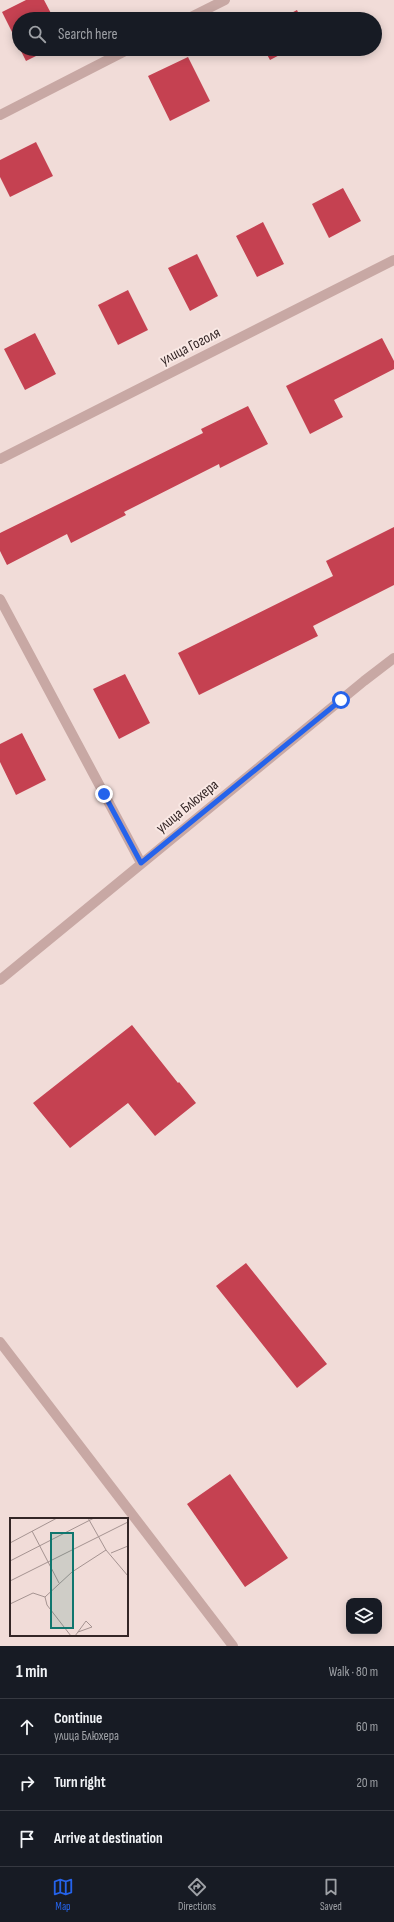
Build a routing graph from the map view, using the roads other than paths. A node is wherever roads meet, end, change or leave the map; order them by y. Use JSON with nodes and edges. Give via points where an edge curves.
{"nodes":[{"id":1,"x":225,"y":0,"type":"edge"},
{"id":2,"x":201,"y":12,"type":"edge"},
{"id":3,"x":114,"y":56,"type":"edge"},
{"id":4,"x":0,"y":114,"type":"edge"},
{"id":5,"x":394,"y":260,"type":"edge"},
{"id":6,"x":0,"y":459,"type":"edge"},
{"id":7,"x":0,"y":599,"type":"edge"},
{"id":8,"x":394,"y":658,"type":"edge"},
{"id":9,"x":141,"y":863,"type":"junction"},
{"id":10,"x":0,"y":980,"type":"edge"},
{"id":11,"x":0,"y":1342,"type":"edge"},
{"id":12,"x":232,"y":1646,"type":"edge"}],
"edges":[{"from":1,"to":2,"type":"street"},
{"from":3,"to":4,"type":"street"},
{"from":5,"to":6,"type":"street","name":"улица Гоголя"},
{"from":7,"to":9,"type":"street"},
{"from":8,"to":9,"type":"street","name":"улица Блюхера"},
{"from":9,"to":10,"type":"street","name":"улица Блюхера"},
{"from":11,"to":12,"type":"street"}]}
